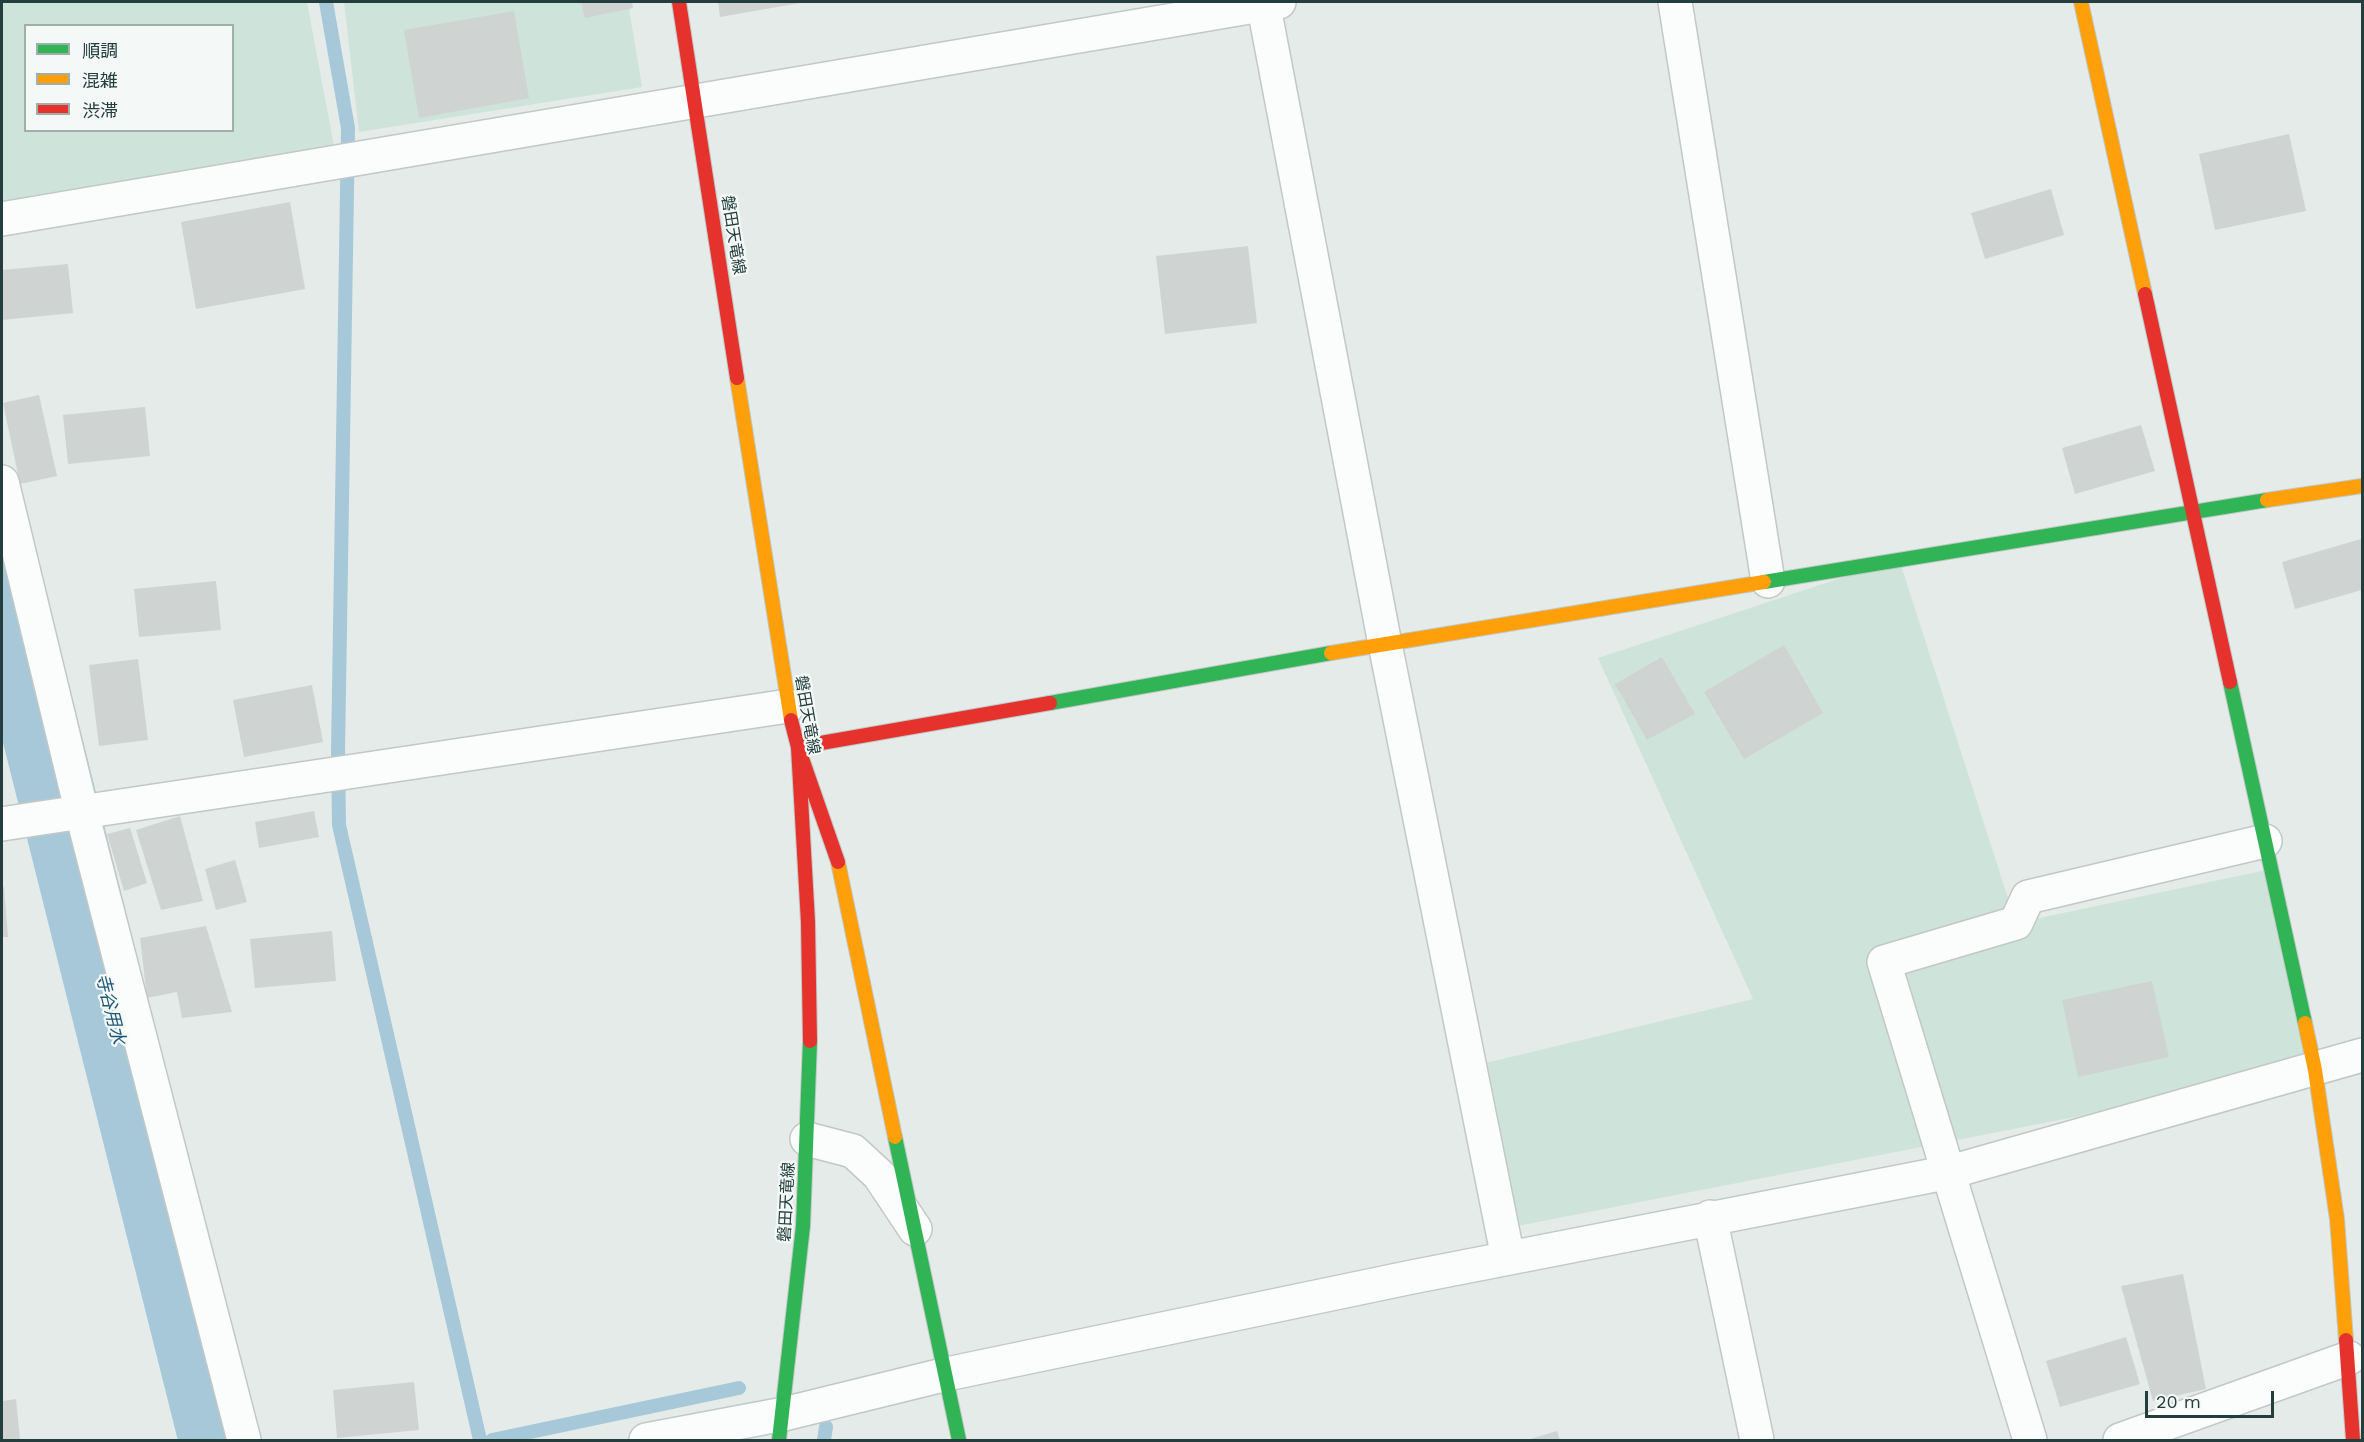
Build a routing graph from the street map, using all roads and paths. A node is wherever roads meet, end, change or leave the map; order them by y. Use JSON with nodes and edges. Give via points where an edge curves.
{"nodes":[{"id":1,"x":680,"y":2,"type":"edge"},
{"id":2,"x":1268,"y":2,"type":"edge"},
{"id":3,"x":1674,"y":2,"type":"edge"},
{"id":4,"x":2081,"y":2,"type":"edge"},
{"id":5,"x":696,"y":99,"type":"junction"},
{"id":6,"x":2,"y":219,"type":"edge"},
{"id":7,"x":2,"y":482,"type":"edge"},
{"id":8,"x":2362,"y":486,"type":"edge"},
{"id":9,"x":2193,"y":511,"type":"junction"},
{"id":10,"x":1768,"y":581,"type":"junction"},
{"id":11,"x":1385,"y":644,"type":"junction"},
{"id":12,"x":788,"y":706,"type":"junction"},
{"id":13,"x":798,"y":747,"type":"junction"},
{"id":14,"x":82,"y":813,"type":"junction"},
{"id":15,"x":2,"y":824,"type":"edge"},
{"id":16,"x":2265,"y":841,"type":"junction"},
{"id":17,"x":2362,"y":1055,"type":"edge"},
{"id":18,"x":2315,"y":1070,"type":"junction"},
{"id":19,"x":807,"y":1139,"type":"junction"},
{"id":20,"x":1950,"y":1172,"type":"junction"},
{"id":21,"x":1710,"y":1216,"type":"junction"},
{"id":22,"x":916,"y":1231,"type":"junction"},
{"id":23,"x":1508,"y":1258,"type":"junction"},
{"id":24,"x":2349,"y":1358,"type":"junction"},
{"id":25,"x":947,"y":1374,"type":"junction"},
{"id":26,"x":782,"y":1427,"type":"edge"},
{"id":27,"x":244,"y":1440,"type":"edge"},
{"id":28,"x":646,"y":1440,"type":"edge"},
{"id":29,"x":959,"y":1440,"type":"edge"},
{"id":30,"x":1757,"y":1440,"type":"edge"},
{"id":31,"x":2030,"y":1440,"type":"edge"},
{"id":32,"x":2120,"y":1440,"type":"edge"},
{"id":33,"x":2353,"y":1440,"type":"edge"}],
"edges":[{"from":1,"to":5,"type":"street","name":"磐田天竜線"},
{"from":2,"to":5,"type":"street"},
{"from":2,"to":11,"type":"street"},
{"from":3,"to":10,"type":"street"},
{"from":4,"to":9,"type":"street"},
{"from":5,"to":6,"type":"street"},
{"from":5,"to":12,"type":"street","name":"磐田天竜線"},
{"from":7,"to":14,"type":"street"},
{"from":8,"to":9,"type":"street"},
{"from":9,"to":10,"type":"street"},
{"from":9,"to":16,"type":"street"},
{"from":10,"to":11,"type":"street"},
{"from":11,"to":13,"type":"street"},
{"from":11,"to":23,"type":"street"},
{"from":12,"to":13,"type":"street","name":"磐田天竜線"},
{"from":12,"to":14,"type":"street"},
{"from":13,"to":19,"type":"street","name":"磐田天竜線","via":[[808,922]]},
{"from":13,"to":22,"type":"street","via":[[836,854]]},
{"from":14,"to":15,"type":"street"},
{"from":14,"to":27,"type":"street"},
{"from":16,"to":18,"type":"street"},
{"from":16,"to":20,"type":"street","via":[[2028,897],[2016,923],[1884,962]]},
{"from":17,"to":18,"type":"street"},
{"from":18,"to":20,"type":"street"},
{"from":18,"to":24,"type":"street","via":[[2337,1219]]},
{"from":19,"to":22,"type":"street","via":[[853,1151],[879,1175]]},
{"from":19,"to":26,"type":"street","name":"磐田天竜線","via":[[803,1226]]},
{"from":20,"to":21,"type":"street"},
{"from":20,"to":31,"type":"street"},
{"from":21,"to":23,"type":"street"},
{"from":21,"to":30,"type":"street"},
{"from":22,"to":25,"type":"street"},
{"from":23,"to":25,"type":"street"},
{"from":24,"to":32,"type":"street"},
{"from":24,"to":33,"type":"street"},
{"from":25,"to":26,"type":"street"},
{"from":25,"to":29,"type":"street"},
{"from":26,"to":28,"type":"street"}]}
